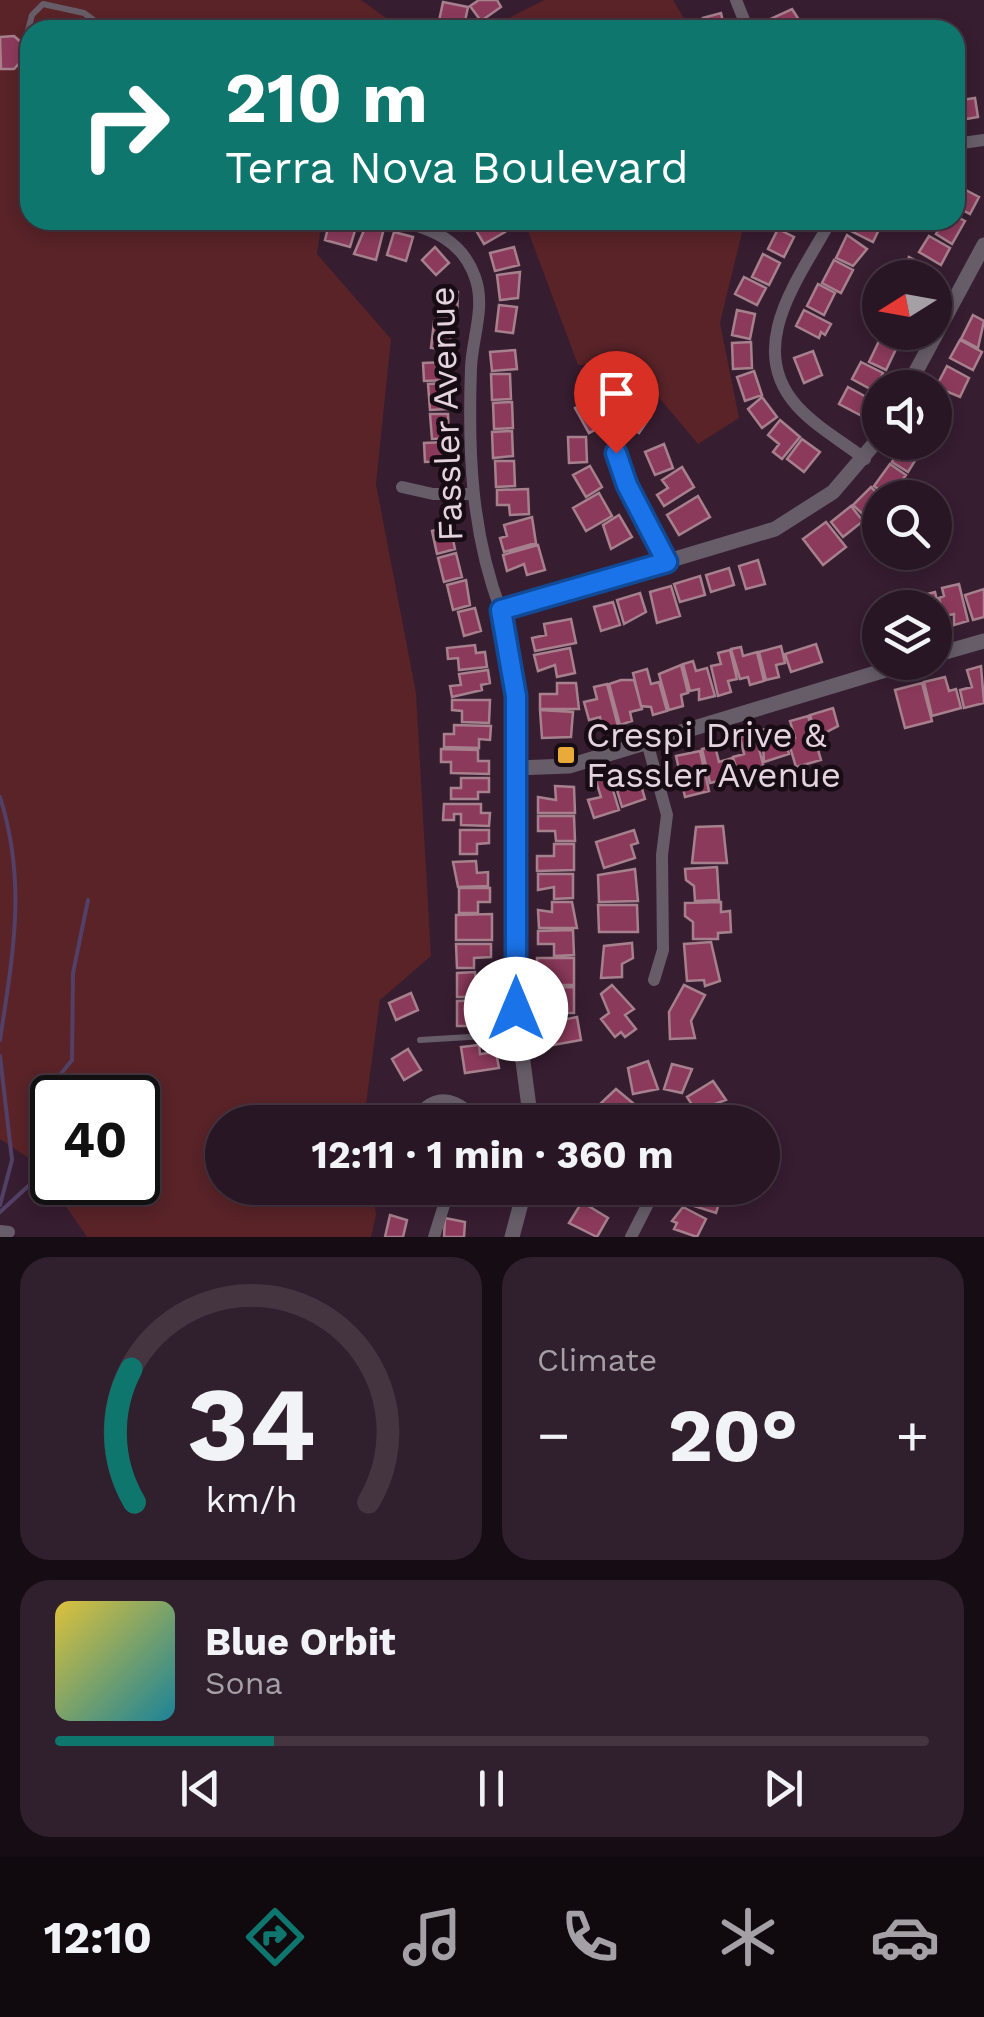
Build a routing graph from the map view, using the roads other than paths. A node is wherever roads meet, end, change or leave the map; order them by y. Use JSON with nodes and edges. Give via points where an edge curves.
{"nodes":[{"id":1,"x":31,"y":20,"type":"edge"},
{"id":2,"x":93,"y":20,"type":"edge"},
{"id":3,"x":427,"y":230,"type":"edge"},
{"id":4,"x":826,"y":230,"type":"edge"},
{"id":5,"x":984,"y":245,"type":"edge"},
{"id":6,"x":917,"y":370,"type":"edge"},
{"id":7,"x":616,"y":453,"type":"dead end"},
{"id":8,"x":862,"y":457,"type":"edge"},
{"id":9,"x":864,"y":460,"type":"edge"},
{"id":10,"x":402,"y":487,"type":"dead end"},
{"id":11,"x":474,"y":494,"type":"junction"},
{"id":12,"x":667,"y":562,"type":"junction"},
{"id":13,"x":501,"y":610,"type":"junction"},
{"id":14,"x":984,"y":641,"type":"edge"},
{"id":15,"x":952,"y":651,"type":"edge"},
{"id":16,"x":862,"y":677,"type":"edge"},
{"id":17,"x":647,"y":742,"type":"junction"},
{"id":18,"x":516,"y":768,"type":"junction"},
{"id":19,"x":654,"y":980,"type":"dead end"},
{"id":20,"x":518,"y":1034,"type":"junction"},
{"id":21,"x":420,"y":1040,"type":"dead end"},
{"id":22,"x":431,"y":1105,"type":"edge"},
{"id":23,"x":458,"y":1105,"type":"edge"},
{"id":24,"x":528,"y":1105,"type":"edge"},
{"id":25,"x":444,"y":1205,"type":"edge"},
{"id":26,"x":521,"y":1205,"type":"edge"},
{"id":27,"x":647,"y":1205,"type":"edge"},
{"id":28,"x":434,"y":1237,"type":"edge"},
{"id":29,"x":512,"y":1237,"type":"edge"},
{"id":30,"x":631,"y":1237,"type":"edge"}],
"edges":[{"from":1,"to":2,"type":"lane","via":[[44,4]]},
{"from":3,"to":11,"type":"street","name":"Fassler Avenue","via":[[458,247],[477,280]]},
{"from":4,"to":8,"type":"street","via":[[780,314],[774,350],[796,405]]},
{"from":5,"to":6,"type":"street"},
{"from":7,"to":12,"type":"street"},
{"from":9,"to":12,"type":"street","via":[[797,517]]},
{"from":10,"to":11,"type":"street"},
{"from":11,"to":13,"type":"street","name":"Fassler Avenue","via":[[481,559]]},
{"from":12,"to":13,"type":"street"},
{"from":13,"to":18,"type":"street","name":"Fassler Avenue","via":[[514,672]]},
{"from":14,"to":15,"type":"street"},
{"from":16,"to":17,"type":"street"},
{"from":17,"to":18,"type":"street","via":[[568,766]]},
{"from":17,"to":19,"type":"street","via":[[667,816],[663,950]]},
{"from":18,"to":20,"type":"street","name":"Fassler Avenue"},
{"from":20,"to":21,"type":"lane"},
{"from":20,"to":24,"type":"street","name":"Fassler Avenue"},
{"from":22,"to":23,"type":"street"},
{"from":25,"to":28,"type":"street"},
{"from":26,"to":29,"type":"street"},
{"from":27,"to":30,"type":"street"}]}
